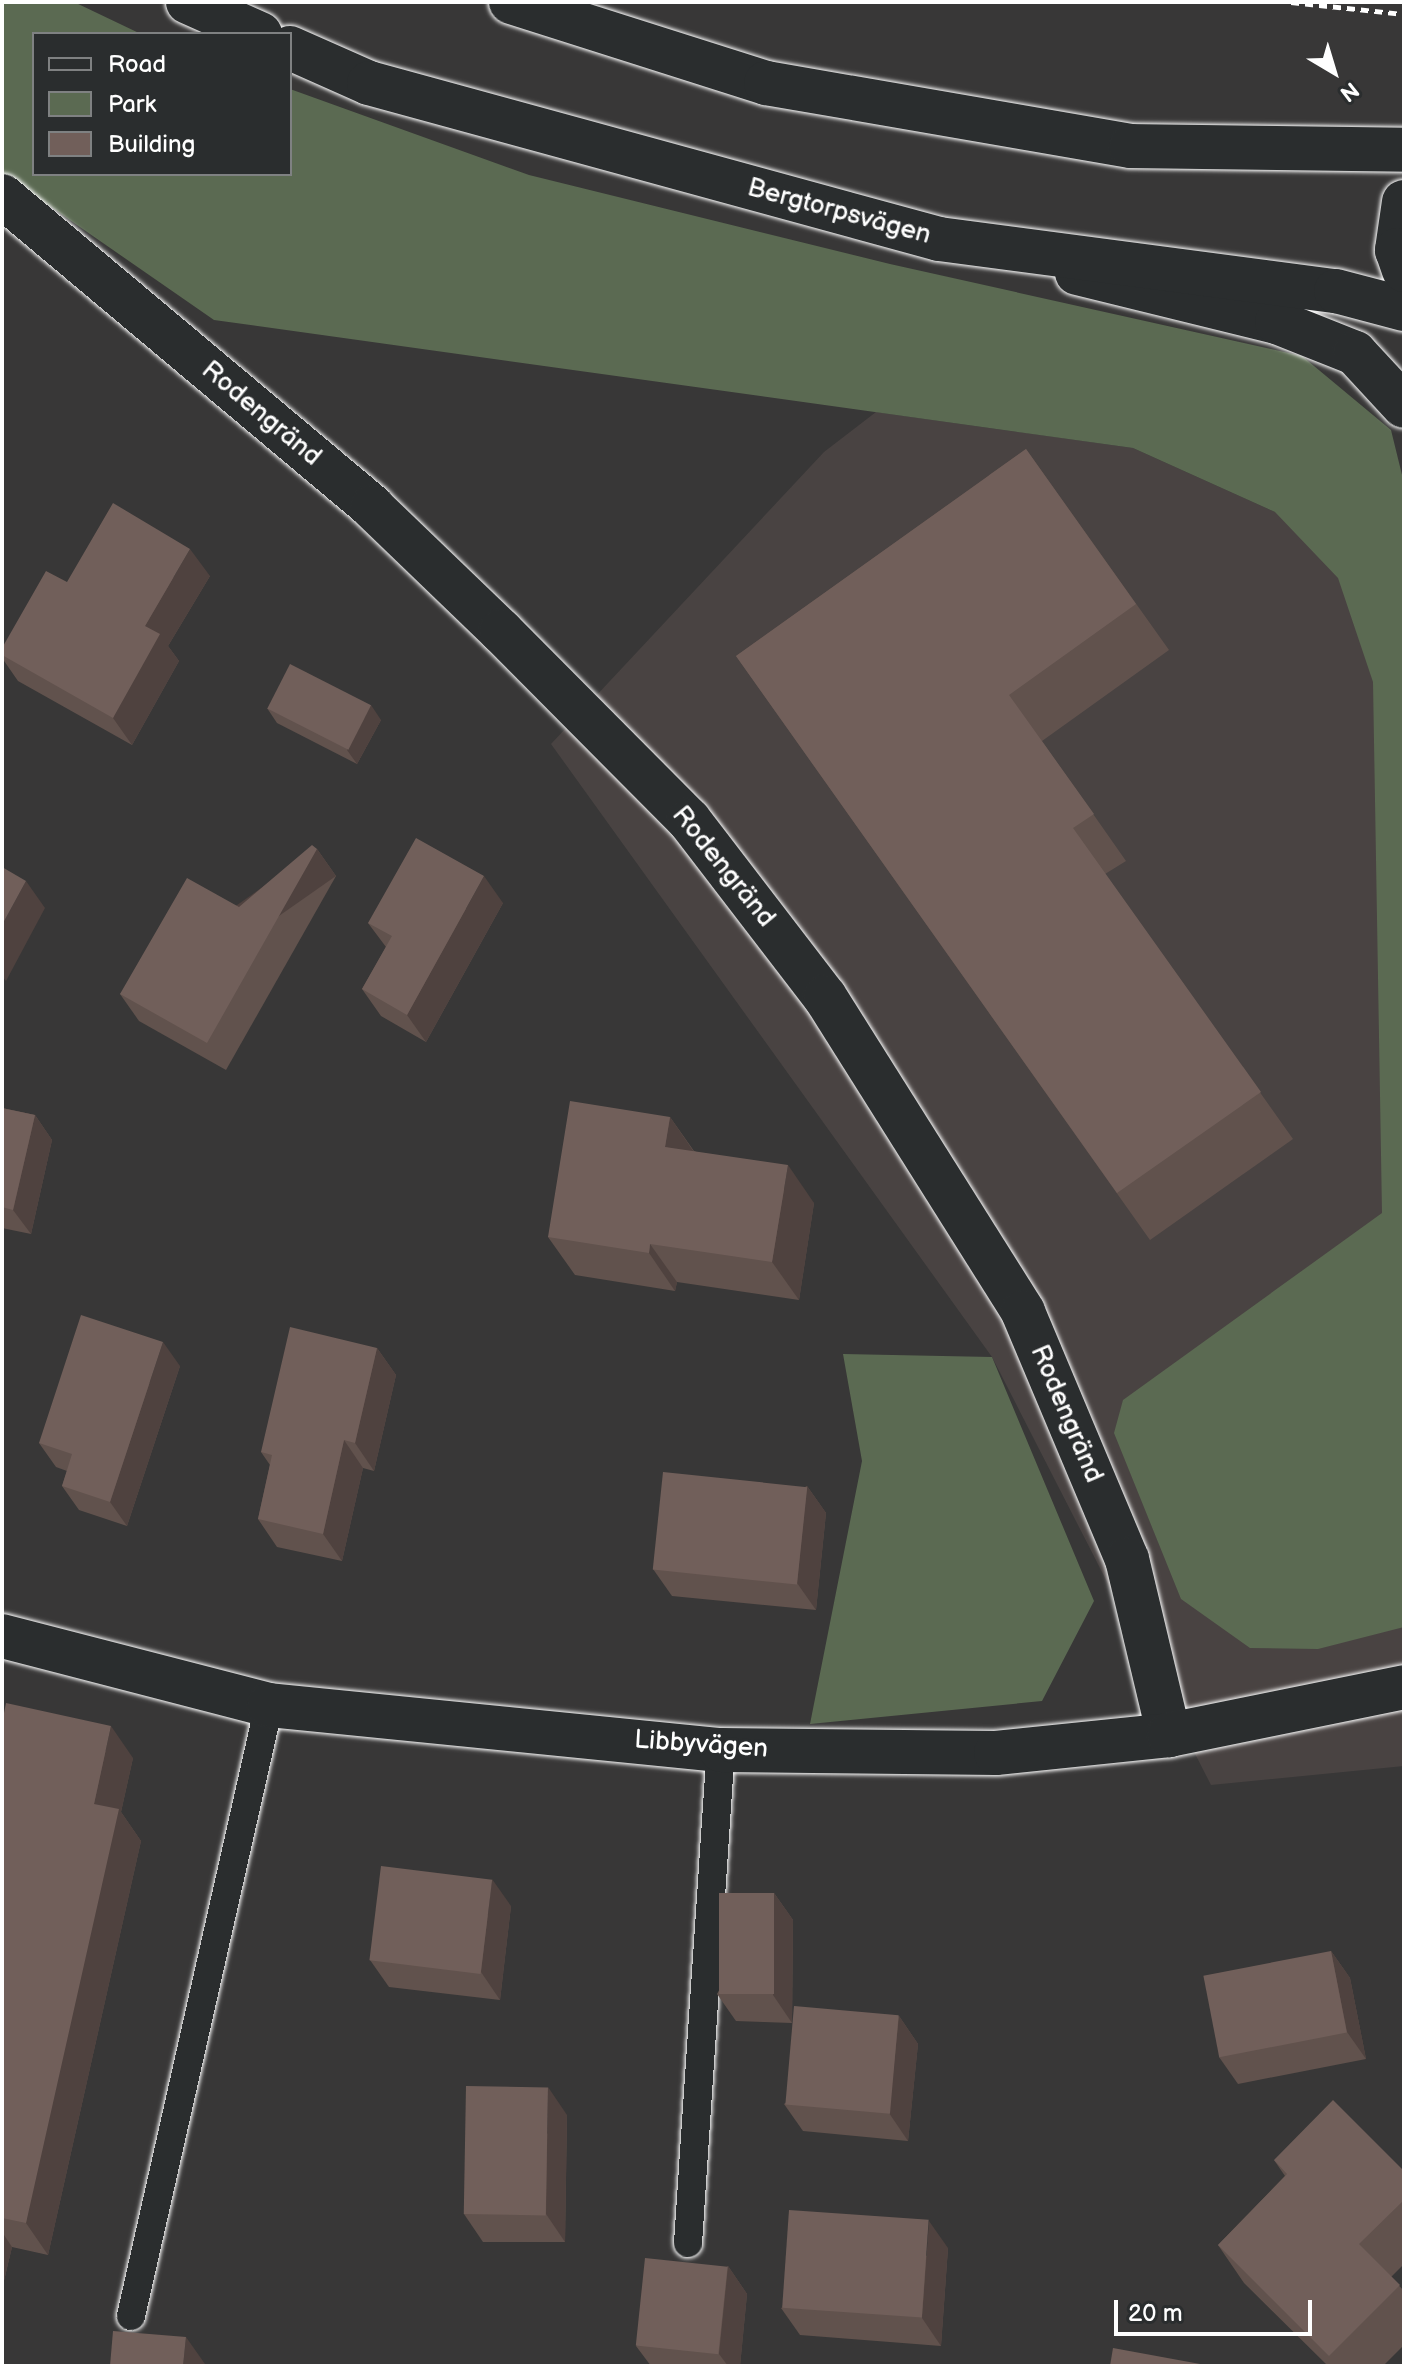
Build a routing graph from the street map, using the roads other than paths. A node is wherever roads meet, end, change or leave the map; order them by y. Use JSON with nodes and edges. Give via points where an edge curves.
{"nodes":[{"id":1,"x":188,"y":2,"type":"edge"},
{"id":2,"x":511,"y":2,"type":"edge"},
{"id":3,"x":256,"y":32,"type":"edge"},
{"id":4,"x":292,"y":49,"type":"edge"},
{"id":5,"x":1404,"y":150,"type":"edge"},
{"id":6,"x":2,"y":196,"type":"edge"},
{"id":7,"x":1404,"y":202,"type":"edge"},
{"id":8,"x":939,"y":239,"type":"junction"},
{"id":9,"x":1404,"y":270,"type":"edge"},
{"id":10,"x":1404,"y":309,"type":"edge"},
{"id":11,"x":1404,"y":406,"type":"edge"},
{"id":12,"x":2,"y":1636,"type":"edge"},
{"id":13,"x":1404,"y":1687,"type":"edge"},
{"id":14,"x":269,"y":1705,"type":"junction"},
{"id":15,"x":1169,"y":1735,"type":"junction"},
{"id":16,"x":721,"y":1750,"type":"junction"},
{"id":17,"x":688,"y":2243,"type":"dead end"},
{"id":18,"x":131,"y":2316,"type":"dead end"}],
"edges":[{"from":1,"to":3,"type":"street"},
{"from":2,"to":5,"type":"street","via":[[766,83],[1131,146]]},
{"from":4,"to":8,"type":"street","name":"Bergtorpsvägen","via":[[369,83]]},
{"from":6,"to":15,"type":"street","name":"Rodengränd","via":[[372,507],[501,631],[689,820],[825,997],[1023,1312],[1127,1559]]},
{"from":7,"to":9,"type":"street","via":[[1397,250]]},
{"from":8,"to":10,"type":"street","name":"Bergtorpsvägen","via":[[1336,291]]},
{"from":8,"to":11,"type":"street","via":[[1277,322],[1355,353]]},
{"from":12,"to":14,"type":"street","name":"Libbyvägen"},
{"from":13,"to":15,"type":"street","name":"Libbyvägen"},
{"from":14,"to":16,"type":"street","name":"Libbyvägen"},
{"from":14,"to":18,"type":"lane"},
{"from":15,"to":16,"type":"street","name":"Libbyvägen","via":[[996,1753]]},
{"from":16,"to":17,"type":"lane"}]}
